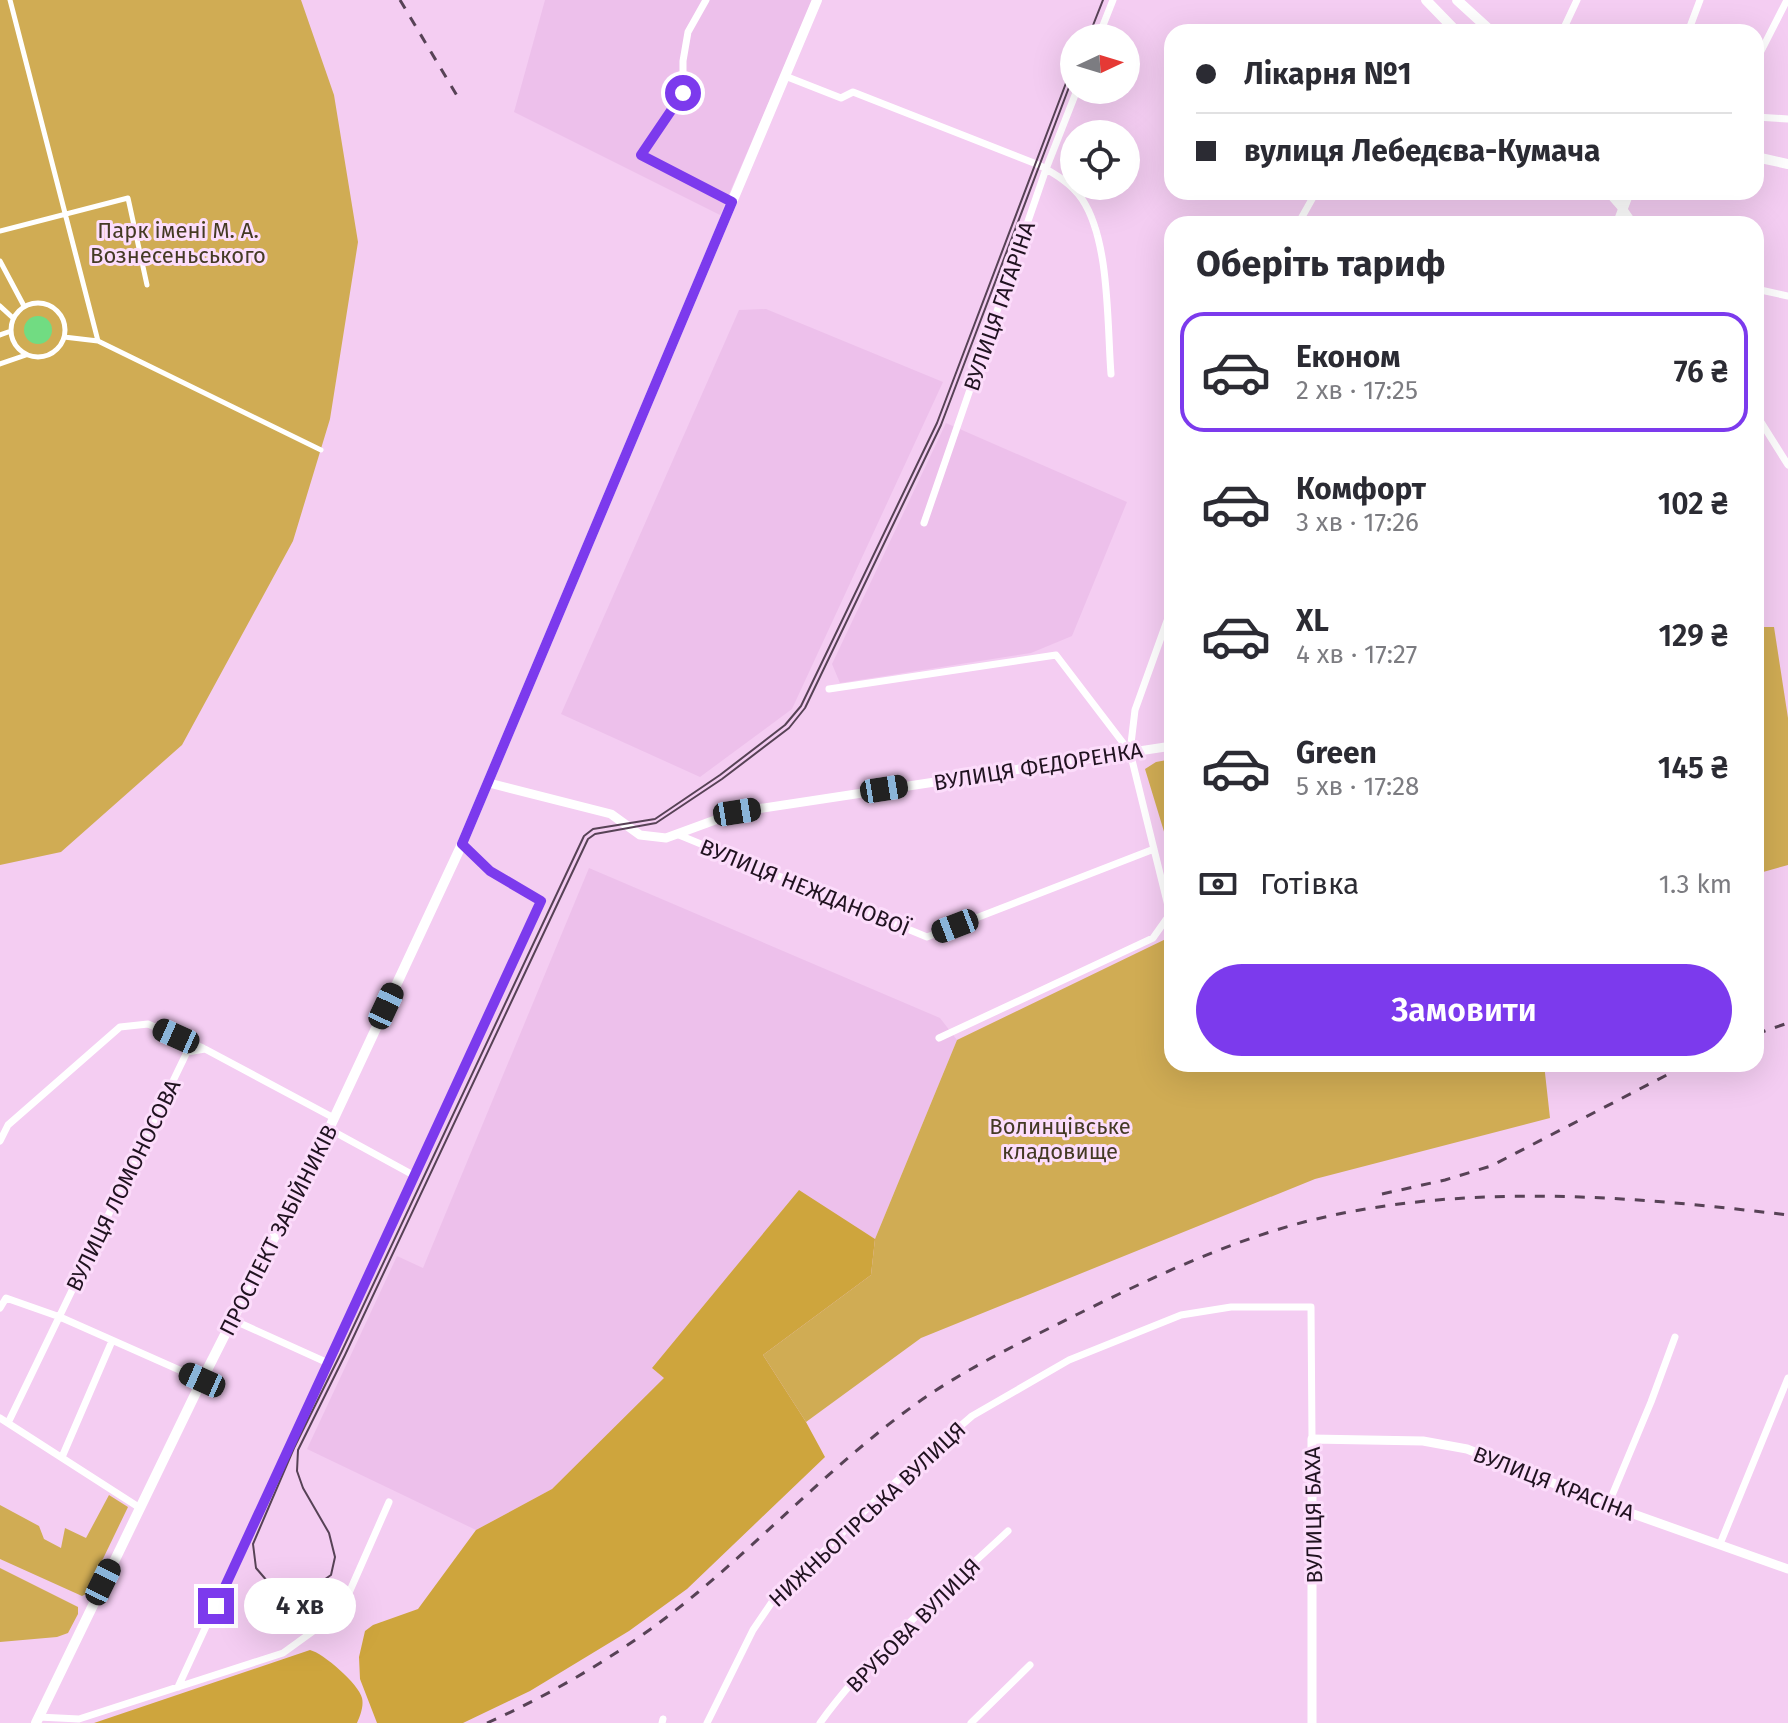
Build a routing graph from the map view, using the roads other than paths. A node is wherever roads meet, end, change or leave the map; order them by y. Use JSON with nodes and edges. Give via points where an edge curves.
{"nodes":[{"id":1,"x":10,"y":0,"type":"edge"},
{"id":2,"x":706,"y":0,"type":"edge"},
{"id":3,"x":817,"y":0,"type":"edge"},
{"id":4,"x":1113,"y":0,"type":"edge"},
{"id":5,"x":1426,"y":0,"type":"edge"},
{"id":6,"x":1457,"y":0,"type":"edge"},
{"id":7,"x":1577,"y":0,"type":"edge"},
{"id":8,"x":1700,"y":0,"type":"edge"},
{"id":9,"x":1787,"y":0,"type":"edge"},
{"id":10,"x":1104,"y":24,"type":"edge"},
{"id":11,"x":1448,"y":24,"type":"edge"},
{"id":12,"x":1483,"y":24,"type":"edge"},
{"id":13,"x":1566,"y":24,"type":"edge"},
{"id":14,"x":1691,"y":24,"type":"edge"},
{"id":15,"x":1764,"y":45,"type":"edge"},
{"id":16,"x":785,"y":76,"type":"junction"},
{"id":17,"x":1072,"y":104,"type":"edge"},
{"id":18,"x":1764,"y":118,"type":"edge"},
{"id":19,"x":1788,"y":119,"type":"edge"},
{"id":20,"x":1764,"y":159,"type":"edge"},
{"id":21,"x":1788,"y":164,"type":"edge"},
{"id":22,"x":1046,"y":169,"type":"junction"},
{"id":23,"x":1616,"y":200,"type":"edge"},
{"id":24,"x":1626,"y":200,"type":"edge"},
{"id":25,"x":732,"y":202,"type":"junction"},
{"id":26,"x":1623,"y":208,"type":"junction"},
{"id":27,"x":65,"y":213,"type":"junction"},
{"id":28,"x":1620,"y":216,"type":"edge"},
{"id":29,"x":1628,"y":216,"type":"edge"},
{"id":30,"x":0,"y":231,"type":"edge"},
{"id":31,"x":0,"y":261,"type":"edge"},
{"id":32,"x":147,"y":285,"type":"dead end"},
{"id":33,"x":1764,"y":291,"type":"edge"},
{"id":34,"x":1788,"y":296,"type":"edge"},
{"id":35,"x":0,"y":306,"type":"edge"},
{"id":36,"x":24,"y":306,"type":"junction"},
{"id":37,"x":13,"y":318,"type":"junction"},
{"id":38,"x":11,"y":331,"type":"junction"},
{"id":39,"x":0,"y":335,"type":"edge"},
{"id":40,"x":64,"y":337,"type":"junction"},
{"id":41,"x":98,"y":341,"type":"junction"},
{"id":42,"x":27,"y":355,"type":"junction"},
{"id":43,"x":0,"y":364,"type":"edge"},
{"id":44,"x":1111,"y":374,"type":"dead end"},
{"id":45,"x":1764,"y":427,"type":"edge"},
{"id":46,"x":321,"y":450,"type":"dead end"},
{"id":47,"x":1788,"y":465,"type":"edge"},
{"id":48,"x":924,"y":523,"type":"dead end"},
{"id":49,"x":1164,"y":629,"type":"edge"},
{"id":50,"x":829,"y":689,"type":"dead end"},
{"id":51,"x":1164,"y":747,"type":"edge"},
{"id":52,"x":1130,"y":752,"type":"junction"},
{"id":53,"x":489,"y":783,"type":"junction"},
{"id":54,"x":679,"y":835,"type":"junction"},
{"id":55,"x":462,"y":844,"type":"junction"},
{"id":56,"x":1154,"y":849,"type":"junction"},
{"id":57,"x":1164,"y":890,"type":"edge"},
{"id":58,"x":1164,"y":922,"type":"edge"},
{"id":59,"x":939,"y":1038,"type":"dead end"},
{"id":60,"x":205,"y":1049,"type":"junction"},
{"id":61,"x":331,"y":1123,"type":"junction"},
{"id":62,"x":0,"y":1141,"type":"edge"},
{"id":63,"x":415,"y":1176,"type":"junction"},
{"id":64,"x":1311,"y":1307,"type":"joint"},
{"id":65,"x":0,"y":1308,"type":"edge"},
{"id":66,"x":60,"y":1317,"type":"junction"},
{"id":67,"x":233,"y":1320,"type":"junction"},
{"id":68,"x":1675,"y":1337,"type":"dead end"},
{"id":69,"x":112,"y":1341,"type":"junction"},
{"id":70,"x":328,"y":1363,"type":"junction"},
{"id":71,"x":1788,"y":1378,"type":"edge"},
{"id":72,"x":202,"y":1380,"type":"junction"},
{"id":73,"x":0,"y":1418,"type":"edge"},
{"id":74,"x":8,"y":1423,"type":"junction"},
{"id":75,"x":1312,"y":1439,"type":"junction"},
{"id":76,"x":62,"y":1457,"type":"junction"},
{"id":77,"x":389,"y":1502,"type":"dead end"},
{"id":78,"x":1608,"y":1505,"type":"junction"},
{"id":79,"x":140,"y":1508,"type":"junction"},
{"id":80,"x":1008,"y":1531,"type":"dead end"},
{"id":81,"x":1720,"y":1544,"type":"junction"},
{"id":82,"x":1788,"y":1569,"type":"edge"},
{"id":83,"x":1030,"y":1665,"type":"dead end"},
{"id":84,"x":178,"y":1687,"type":"junction"},
{"id":85,"x":37,"y":1720,"type":"edge"},
{"id":86,"x":707,"y":1723,"type":"edge"},
{"id":87,"x":820,"y":1723,"type":"edge"},
{"id":88,"x":971,"y":1723,"type":"edge"},
{"id":89,"x":1312,"y":1723,"type":"edge"}],
"edges":[{"from":1,"to":27,"type":"street"},
{"from":2,"to":25,"type":"street","via":[[688,32],[683,93],[641,155]]},
{"from":3,"to":16,"type":"main road","name":"ПРОСПЕКТ ЗАБІЙНИКІВ"},
{"from":4,"to":10,"type":"street"},
{"from":5,"to":11,"type":"main road"},
{"from":6,"to":12,"type":"main road"},
{"from":7,"to":13,"type":"street"},
{"from":8,"to":14,"type":"street"},
{"from":9,"to":15,"type":"street"},
{"from":16,"to":22,"type":"street","via":[[841,98],[853,92]]},
{"from":16,"to":25,"type":"main road","name":"ПРОСПЕКТ ЗАБІЙНИКІВ"},
{"from":17,"to":22,"type":"street","name":"ВУЛИЦЯ ГАГАРІНА"},
{"from":18,"to":19,"type":"street"},
{"from":20,"to":21,"type":"main road"},
{"from":22,"to":44,"type":"street","via":[[1081,197],[1096,225]]},
{"from":22,"to":48,"type":"street","name":"ВУЛИЦЯ ГАГАРІНА"},
{"from":23,"to":26,"type":"main road"},
{"from":24,"to":26,"type":"main road"},
{"from":25,"to":53,"type":"main road","name":"ПРОСПЕКТ ЗАБІЙНИКІВ"},
{"from":26,"to":28,"type":"street"},
{"from":26,"to":29,"type":"street"},
{"from":27,"to":30,"type":"street"},
{"from":27,"to":32,"type":"street","via":[[128,198]]},
{"from":27,"to":41,"type":"street"},
{"from":31,"to":36,"type":"street"},
{"from":33,"to":34,"type":"street"},
{"from":35,"to":37,"type":"street"},
{"from":36,"to":37,"type":"street"},
{"from":36,"to":40,"type":"street","via":[[42,303],[57,310]]},
{"from":37,"to":38,"type":"street"},
{"from":38,"to":39,"type":"street"},
{"from":38,"to":42,"type":"street","via":[[14,344]]},
{"from":40,"to":41,"type":"street"},
{"from":40,"to":42,"type":"street","via":[[54,352]]},
{"from":41,"to":46,"type":"street"},
{"from":42,"to":43,"type":"street"},
{"from":45,"to":47,"type":"street"},
{"from":49,"to":52,"type":"street","via":[[1135,710]]},
{"from":50,"to":52,"type":"street","via":[[1056,655]]},
{"from":51,"to":52,"type":"street","name":"ВУЛИЦЯ ФЕДОРЕНКА"},
{"from":52,"to":54,"type":"street","name":"ВУЛИЦЯ ФЕДОРЕНКА","via":[[737,812]]},
{"from":52,"to":56,"type":"street"},
{"from":53,"to":54,"type":"street","name":"ВУЛИЦЯ ФЕДОРЕНКА","via":[[611,814],[640,835]]},
{"from":53,"to":55,"type":"main road","name":"ПРОСПЕКТ ЗАБІЙНИКІВ"},
{"from":54,"to":56,"type":"street","name":"ВУЛИЦЯ НЕЖДАНОВОЇ","via":[[927,937]]},
{"from":55,"to":61,"type":"main road","name":"ПРОСПЕКТ ЗАБІЙНИКІВ"},
{"from":55,"to":63,"type":"street","via":[[490,871],[541,901]]},
{"from":56,"to":57,"type":"street"},
{"from":58,"to":59,"type":"street","via":[[1153,938]]},
{"from":60,"to":61,"type":"street"},
{"from":60,"to":62,"type":"street","via":[[148,1024],[120,1027],[8,1125]]},
{"from":60,"to":66,"type":"street","name":"ВУЛИЦЯ ЛОМОНОСОВА","via":[[187,1052]]},
{"from":61,"to":63,"type":"street"},
{"from":61,"to":67,"type":"main road","name":"ПРОСПЕКТ ЗАБІЙНИКІВ"},
{"from":63,"to":70,"type":"street"},
{"from":64,"to":75,"type":"street","name":"ВУЛИЦЯ БАХА"},
{"from":64,"to":86,"type":"street","name":"НИЖНЬОГІРСЬКА ВУЛИЦЯ","via":[[1231,1307],[1181,1315],[1069,1360],[972,1416],[882,1494],[772,1602]]},
{"from":65,"to":66,"type":"street","via":[[6,1298]]},
{"from":66,"to":69,"type":"street"},
{"from":66,"to":74,"type":"street","name":"ВУЛИЦЯ ЛОМОНОСОВА"},
{"from":67,"to":70,"type":"street"},
{"from":67,"to":72,"type":"main road","name":"ПРОСПЕКТ ЗАБІЙНИКІВ"},
{"from":68,"to":78,"type":"street"},
{"from":69,"to":72,"type":"street"},
{"from":69,"to":76,"type":"street"},
{"from":70,"to":84,"type":"street"},
{"from":71,"to":81,"type":"street"},
{"from":72,"to":79,"type":"main road","name":"ПРОСПЕКТ ЗАБІЙНИКІВ"},
{"from":73,"to":74,"type":"street"},
{"from":74,"to":76,"type":"street"},
{"from":75,"to":78,"type":"street","name":"ВУЛИЦЯ КРАСІНА","via":[[1447,1444]]},
{"from":75,"to":89,"type":"street","name":"ВУЛИЦЯ БАХА"},
{"from":76,"to":79,"type":"street"},
{"from":77,"to":84,"type":"street","via":[[341,1611],[283,1653]]},
{"from":78,"to":81,"type":"street","name":"ВУЛИЦЯ КРАСІНА"},
{"from":79,"to":85,"type":"main road","name":"ПРОСПЕКТ ЗАБІЙНИКІВ"},
{"from":80,"to":87,"type":"street","name":"ВРУБОВА ВУЛИЦЯ","via":[[887,1647]]},
{"from":81,"to":82,"type":"street","name":"ВУЛИЦЯ КРАСІНА"},
{"from":83,"to":88,"type":"street"},
{"from":84,"to":85,"type":"street","via":[[79,1719]]}]}
